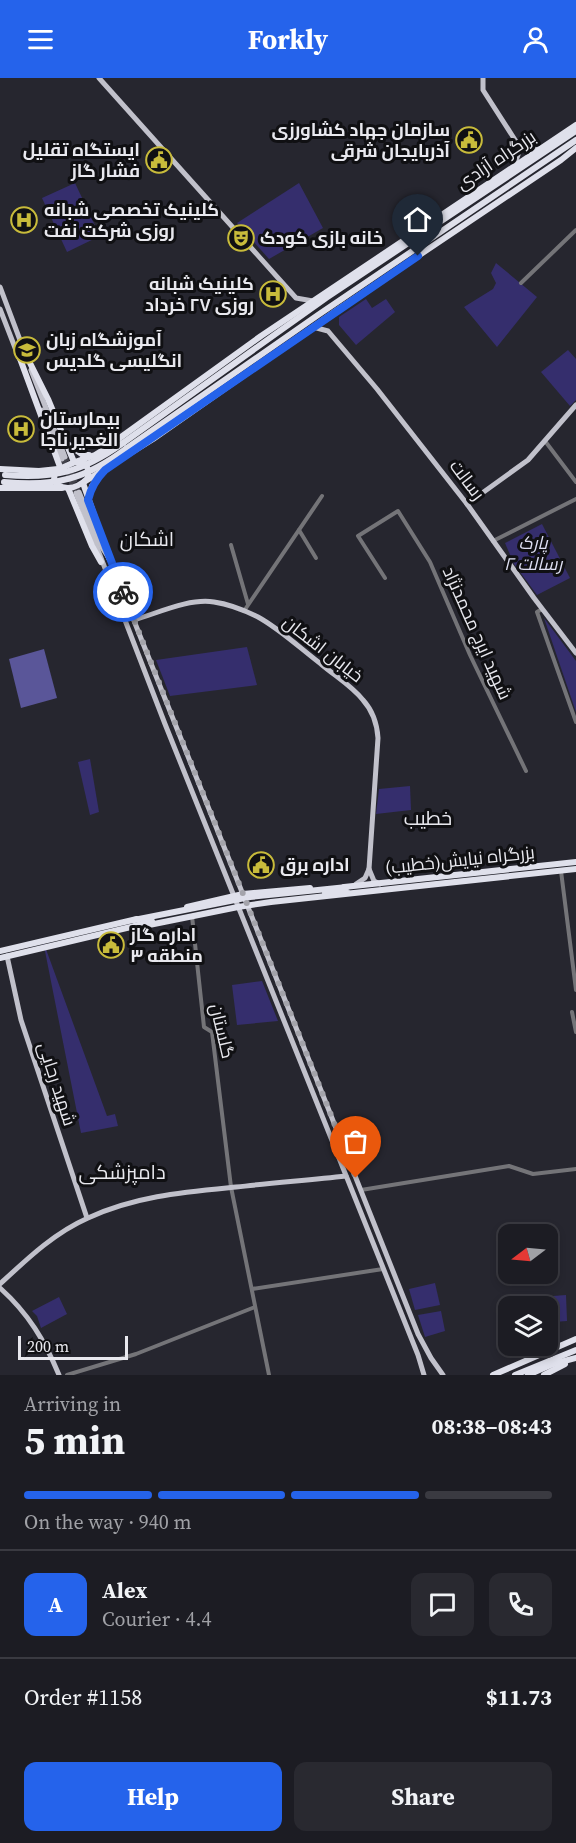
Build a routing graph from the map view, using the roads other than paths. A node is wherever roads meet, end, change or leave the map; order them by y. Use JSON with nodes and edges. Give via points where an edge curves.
{"nodes":[{"id":1,"x":99,"y":78,"type":"edge"},
{"id":2,"x":483,"y":78,"type":"edge"},
{"id":3,"x":576,"y":125,"type":"edge"},
{"id":4,"x":573,"y":130,"type":"edge"},
{"id":5,"x":554,"y":140,"type":"junction"},
{"id":6,"x":517,"y":143,"type":"junction"},
{"id":7,"x":573,"y":143,"type":"edge"},
{"id":8,"x":539,"y":149,"type":"junction"},
{"id":9,"x":514,"y":166,"type":"junction"},
{"id":10,"x":576,"y":230,"type":"edge"},
{"id":11,"x":521,"y":283,"type":"dead end"},
{"id":12,"x":0,"y":287,"type":"edge"},
{"id":13,"x":296,"y":298,"type":"junction"},
{"id":14,"x":313,"y":301,"type":"junction"},
{"id":15,"x":0,"y":309,"type":"edge"},
{"id":16,"x":295,"y":317,"type":"junction"},
{"id":17,"x":327,"y":317,"type":"junction"},
{"id":18,"x":313,"y":327,"type":"junction"},
{"id":19,"x":328,"y":331,"type":"junction"},
{"id":20,"x":298,"y":337,"type":"junction"},
{"id":21,"x":281,"y":341,"type":"junction"},
{"id":22,"x":22,"y":355,"type":"junction"},
{"id":23,"x":576,"y":405,"type":"edge"},
{"id":24,"x":64,"y":439,"type":"junction"},
{"id":25,"x":545,"y":441,"type":"junction"},
{"id":26,"x":125,"y":446,"type":"junction"},
{"id":27,"x":95,"y":455,"type":"junction"},
{"id":28,"x":64,"y":458,"type":"tunnel mouth"},
{"id":29,"x":75,"y":462,"type":"junction"},
{"id":30,"x":59,"y":468,"type":"junction"},
{"id":31,"x":0,"y":469,"type":"edge"},
{"id":32,"x":10,"y":470,"type":"junction"},
{"id":33,"x":105,"y":470,"type":"junction"},
{"id":34,"x":3,"y":482,"type":"edge"},
{"id":35,"x":83,"y":482,"type":"junction"},
{"id":36,"x":576,"y":482,"type":"edge"},
{"id":37,"x":67,"y":488,"type":"junction"},
{"id":38,"x":322,"y":496,"type":"dead end"},
{"id":39,"x":576,"y":499,"type":"edge"},
{"id":40,"x":88,"y":500,"type":"junction"},
{"id":41,"x":467,"y":504,"type":"junction"},
{"id":42,"x":299,"y":530,"type":"junction"},
{"id":43,"x":493,"y":541,"type":"junction"},
{"id":44,"x":231,"y":545,"type":"dead end"},
{"id":45,"x":109,"y":558,"type":"junction"},
{"id":46,"x":316,"y":558,"type":"dead end"},
{"id":47,"x":101,"y":561,"type":"junction"},
{"id":48,"x":384,"y":578,"type":"dead end"},
{"id":49,"x":248,"y":605,"type":"junction"},
{"id":50,"x":542,"y":609,"type":"junction"},
{"id":51,"x":244,"y":612,"type":"junction"},
{"id":52,"x":134,"y":620,"type":"junction"},
{"id":53,"x":574,"y":646,"type":"edge"},
{"id":54,"x":576,"y":653,"type":"edge"},
{"id":55,"x":576,"y":722,"type":"edge"},
{"id":56,"x":526,"y":771,"type":"dead end"},
{"id":57,"x":576,"y":862,"type":"edge"},
{"id":58,"x":369,"y":869,"type":"junction"},
{"id":59,"x":576,"y":869,"type":"edge"},
{"id":60,"x":561,"y":871,"type":"junction"},
{"id":61,"x":380,"y":884,"type":"junction"},
{"id":62,"x":280,"y":890,"type":"junction"},
{"id":63,"x":347,"y":890,"type":"junction"},
{"id":64,"x":270,"y":891,"type":"junction"},
{"id":65,"x":243,"y":894,"type":"junction"},
{"id":66,"x":234,"y":896,"type":"junction"},
{"id":67,"x":281,"y":901,"type":"junction"},
{"id":68,"x":208,"y":902,"type":"junction"},
{"id":69,"x":271,"y":902,"type":"junction"},
{"id":70,"x":248,"y":905,"type":"junction"},
{"id":71,"x":238,"y":907,"type":"junction"},
{"id":72,"x":210,"y":912,"type":"junction"},
{"id":73,"x":192,"y":916,"type":"junction"},
{"id":74,"x":135,"y":923,"type":"junction"},
{"id":75,"x":0,"y":951,"type":"edge"},
{"id":76,"x":4,"y":957,"type":"edge"},
{"id":77,"x":576,"y":990,"type":"edge"},
{"id":78,"x":572,"y":1012,"type":"dead end"},
{"id":79,"x":576,"y":1032,"type":"edge"},
{"id":80,"x":576,"y":1169,"type":"edge"},
{"id":81,"x":346,"y":1176,"type":"junction"},
{"id":82,"x":231,"y":1187,"type":"junction"},
{"id":83,"x":361,"y":1190,"type":"junction"},
{"id":84,"x":87,"y":1218,"type":"junction"},
{"id":85,"x":383,"y":1269,"type":"junction"},
{"id":86,"x":0,"y":1284,"type":"edge"},
{"id":87,"x":0,"y":1288,"type":"edge"},
{"id":88,"x":252,"y":1289,"type":"junction"},
{"id":89,"x":255,"y":1307,"type":"junction"},
{"id":90,"x":576,"y":1339,"type":"edge"},
{"id":91,"x":576,"y":1350,"type":"edge"},
{"id":92,"x":575,"y":1358,"type":"edge"},
{"id":93,"x":59,"y":1375,"type":"edge"},
{"id":94,"x":67,"y":1375,"type":"edge"},
{"id":95,"x":269,"y":1375,"type":"edge"},
{"id":96,"x":424,"y":1375,"type":"edge"},
{"id":97,"x":443,"y":1375,"type":"edge"},
{"id":98,"x":493,"y":1375,"type":"edge"},
{"id":99,"x":515,"y":1375,"type":"edge"},
{"id":100,"x":528,"y":1375,"type":"edge"},
{"id":101,"x":544,"y":1375,"type":"edge"}],
"edges":[{"from":1,"to":13,"type":"main road"},
{"from":2,"to":6,"type":"main road","via":[[483,90]]},
{"from":3,"to":4,"type":"highway","name":"بزرگراه آزادی"},
{"from":4,"to":5,"type":"highway","name":"بزرگراه آزادی"},
{"from":4,"to":7,"type":"highway"},
{"from":5,"to":7,"type":"highway"},
{"from":5,"to":8,"type":"highway","name":"بزرگراه آزادی"},
{"from":6,"to":8,"type":"main road","via":[[526,150]]},
{"from":6,"to":9,"type":"main road"},
{"from":7,"to":16,"type":"highway","name":"بزرگراه آزادی"},
{"from":7,"to":17,"type":"highway","name":"بزرگراه آزادی","via":[[566,155]]},
{"from":7,"to":21,"type":"highway","name":"بزرگراه آزادی"},
{"from":8,"to":9,"type":"highway","name":"بزرگراه آزادی"},
{"from":9,"to":14,"type":"highway","name":"بزرگراه آزادی"},
{"from":10,"to":11,"type":"street"},
{"from":12,"to":22,"type":"main road"},
{"from":13,"to":14,"type":"main road"},
{"from":13,"to":16,"type":"main road"},
{"from":14,"to":16,"type":"highway","name":"بزرگراه آزادی"},
{"from":15,"to":22,"type":"main road"},
{"from":16,"to":26,"type":"highway","name":"بزرگراه آزادی"},
{"from":17,"to":18,"type":"highway","name":"بزرگراه آزادی"},
{"from":17,"to":19,"type":"main road"},
{"from":18,"to":19,"type":"main road"},
{"from":18,"to":20,"type":"highway","name":"بزرگراه آزادی"},
{"from":19,"to":41,"type":"main road","name":"رسالت"},
{"from":20,"to":21,"type":"highway"},
{"from":20,"to":26,"type":"highway","name":"بزرگراه آزادی"},
{"from":21,"to":26,"type":"highway","name":"بزرگراه آزادی"},
{"from":22,"to":24,"type":"highway","via":[[48,399]]},
{"from":22,"to":28,"type":"main road"},
{"from":22,"to":30,"type":"highway"},
{"from":23,"to":25,"type":"main road"},
{"from":24,"to":27,"type":"highway","via":[[83,455]]},
{"from":24,"to":29,"type":"highway"},
{"from":25,"to":36,"type":"street"},
{"from":25,"to":41,"type":"main road","via":[[528,460]]},
{"from":26,"to":27,"type":"highway","name":"بزرگراه آزادی"},
{"from":26,"to":33,"type":"highway","name":"بزرگراه آزادی"},
{"from":26,"to":34,"type":"highway","bridge":true,"via":[[69,472]]},
{"from":27,"to":29,"type":"highway","name":"بزرگراه آزادی"},
{"from":29,"to":30,"type":"highway"},
{"from":29,"to":35,"type":"highway","via":[[88,469],[88,478]]},
{"from":30,"to":32,"type":"highway"},
{"from":30,"to":37,"type":"highway","via":[[54,480]]},
{"from":31,"to":32,"type":"highway"},
{"from":32,"to":34,"type":"highway","via":[[15,480]]},
{"from":33,"to":35,"type":"highway","name":"بزرگراه آزادی"},
{"from":33,"to":40,"type":"highway","via":[[92,486]]},
{"from":34,"to":37,"type":"highway"},
{"from":35,"to":37,"type":"highway"},
{"from":35,"to":40,"type":"highway"},
{"from":37,"to":47,"type":"highway"},
{"from":38,"to":42,"type":"street"},
{"from":39,"to":43,"type":"street"},
{"from":40,"to":45,"type":"highway"},
{"from":41,"to":43,"type":"main road","name":"رسالت"},
{"from":42,"to":46,"type":"street"},
{"from":42,"to":49,"type":"street"},
{"from":43,"to":50,"type":"main road","name":"رسالت"},
{"from":44,"to":49,"type":"street"},
{"from":45,"to":47,"type":"main road","via":[[78,493]]},
{"from":45,"to":52,"type":"main road"},
{"from":47,"to":66,"type":"main road"},
{"from":48,"to":56,"type":"street","name":"شهید ایرج محمدنژاد","via":[[358,536],[398,511],[430,561]]},
{"from":49,"to":51,"type":"street"},
{"from":50,"to":53,"type":"main road","name":"رسالت"},
{"from":50,"to":55,"type":"street","via":[[537,612]]},
{"from":51,"to":52,"type":"main road","name":"خیابان اشکان","via":[[204,602]]},
{"from":51,"to":58,"type":"main road","name":"خیابان اشکان","via":[[258,617],[352,689],[373,714],[378,738]]},
{"from":52,"to":65,"type":"main road"},
{"from":53,"to":54,"type":"main road","name":"رسالت"},
{"from":57,"to":61,"type":"highway","name":"بزرگراه نیایش(خطیب)"},
{"from":58,"to":61,"type":"main road"},
{"from":58,"to":63,"type":"main road","via":[[365,878]]},
{"from":59,"to":60,"type":"highway","name":"بزرگراه نیایش(خطیب)"},
{"from":60,"to":63,"type":"highway","name":"بزرگراه نیایش(خطیب)"},
{"from":60,"to":77,"type":"street"},
{"from":61,"to":63,"type":"highway","name":"بزرگراه نیایش(خطیب)"},
{"from":62,"to":63,"type":"highway"},
{"from":62,"to":64,"type":"highway"},
{"from":62,"to":67,"type":"highway","via":[[275,895]]},
{"from":63,"to":67,"type":"highway","via":[[337,897]]},
{"from":63,"to":74,"type":"highway","bridge":true,"via":[[250,897]]},
{"from":64,"to":65,"type":"highway"},
{"from":64,"to":69,"type":"highway","via":[[274,896]]},
{"from":65,"to":66,"type":"highway"},
{"from":65,"to":70,"type":"main road"},
{"from":66,"to":68,"type":"highway"},
{"from":66,"to":71,"type":"main road"},
{"from":67,"to":69,"type":"highway"},
{"from":68,"to":72,"type":"highway"},
{"from":68,"to":74,"type":"highway","via":[[146,915]]},
{"from":69,"to":70,"type":"highway"},
{"from":70,"to":71,"type":"highway"},
{"from":70,"to":83,"type":"main road"},
{"from":71,"to":72,"type":"highway"},
{"from":71,"to":81,"type":"main road"},
{"from":72,"to":73,"type":"highway"},
{"from":73,"to":74,"type":"highway","via":[[149,925]]},
{"from":73,"to":82,"type":"street","name":"گلستان","via":[[204,1027],[212,1032]]},
{"from":74,"to":75,"type":"highway"},
{"from":74,"to":76,"type":"highway"},
{"from":76,"to":84,"type":"main road","name":"شهید رجایی"},
{"from":78,"to":79,"type":"street"},
{"from":80,"to":83,"type":"street","via":[[541,1175],[509,1166]]},
{"from":81,"to":82,"type":"main road"},
{"from":81,"to":85,"type":"main road"},
{"from":82,"to":84,"type":"main road","via":[[153,1196]]},
{"from":82,"to":88,"type":"street"},
{"from":83,"to":97,"type":"main road","via":[[418,1334]]},
{"from":84,"to":86,"type":"main road","via":[[49,1242]]},
{"from":85,"to":88,"type":"street"},
{"from":85,"to":96,"type":"main road"},
{"from":87,"to":93,"type":"main road","via":[[35,1326]]},
{"from":88,"to":89,"type":"street"},
{"from":89,"to":94,"type":"street","via":[[136,1354]]},
{"from":89,"to":95,"type":"street"},
{"from":90,"to":98,"type":"highway"},
{"from":91,"to":99,"type":"highway"},
{"from":92,"to":100,"type":"highway"},
{"from":92,"to":101,"type":"highway"}]}
